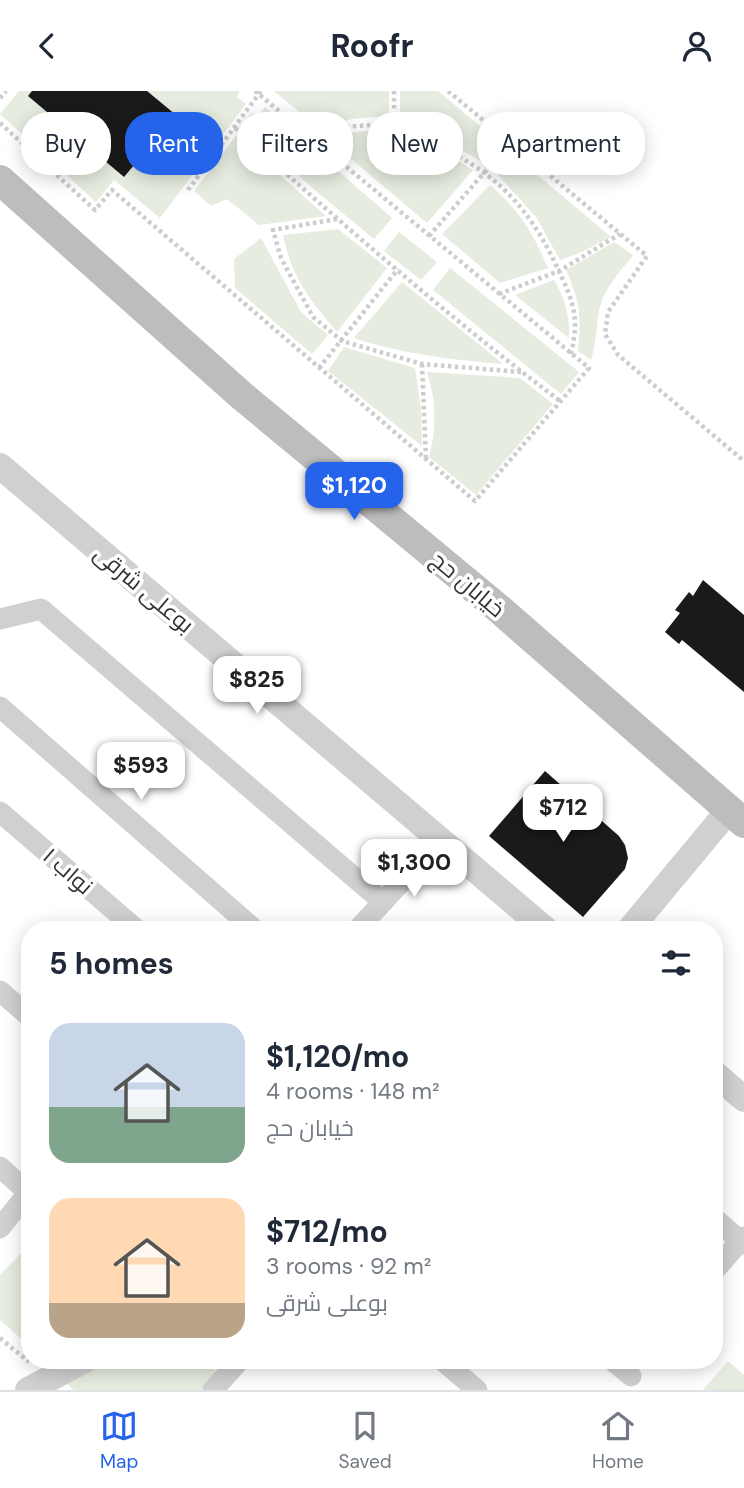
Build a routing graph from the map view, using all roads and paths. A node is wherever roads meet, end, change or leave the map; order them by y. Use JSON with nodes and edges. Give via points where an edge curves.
{"nodes":[{"id":1,"x":6,"y":91,"type":"edge"},
{"id":2,"x":394,"y":91,"type":"edge"},
{"id":3,"x":448,"y":91,"type":"edge"},
{"id":4,"x":259,"y":92,"type":"edge"},
{"id":5,"x":0,"y":98,"type":"edge"},
{"id":6,"x":282,"y":112,"type":"edge"},
{"id":7,"x":394,"y":112,"type":"edge"},
{"id":8,"x":477,"y":115,"type":"edge"},
{"id":9,"x":0,"y":123,"type":"edge"},
{"id":10,"x":235,"y":128,"type":"junction"},
{"id":11,"x":353,"y":172,"type":"edge"},
{"id":12,"x":482,"y":175,"type":"edge"},
{"id":13,"x":488,"y":175,"type":"edge"},
{"id":14,"x":549,"y":175,"type":"edge"},
{"id":15,"x":0,"y":180,"type":"edge"},
{"id":16,"x":188,"y":190,"type":"dead end"},
{"id":17,"x":337,"y":219,"type":"junction"},
{"id":18,"x":620,"y":234,"type":"junction"},
{"id":19,"x":429,"y":236,"type":"junction"},
{"id":20,"x":398,"y":269,"type":"junction"},
{"id":21,"x":559,"y":271,"type":"junction"},
{"id":22,"x":498,"y":294,"type":"junction"},
{"id":23,"x":342,"y":341,"type":"junction"},
{"id":24,"x":571,"y":353,"type":"junction"},
{"id":25,"x":422,"y":364,"type":"junction"},
{"id":26,"x":319,"y":368,"type":"junction"},
{"id":27,"x":522,"y":372,"type":"junction"},
{"id":28,"x":559,"y":401,"type":"junction"},
{"id":29,"x":426,"y":460,"type":"junction"},
{"id":30,"x":744,"y":461,"type":"edge"},
{"id":31,"x":0,"y":466,"type":"edge"},
{"id":32,"x":0,"y":619,"type":"edge"},
{"id":33,"x":0,"y":707,"type":"edge"},
{"id":34,"x":0,"y":812,"type":"edge"},
{"id":35,"x":736,"y":817,"type":"edge"},
{"id":36,"x":440,"y":840,"type":"junction"},
{"id":37,"x":383,"y":902,"type":"junction"},
{"id":38,"x":126,"y":921,"type":"edge"},
{"id":39,"x":245,"y":921,"type":"edge"},
{"id":40,"x":365,"y":921,"type":"edge"},
{"id":41,"x":536,"y":921,"type":"edge"},
{"id":42,"x":638,"y":921,"type":"edge"},
{"id":43,"x":0,"y":991,"type":"edge"},
{"id":44,"x":21,"y":1009,"type":"edge"},
{"id":45,"x":723,"y":1081,"type":"edge"},
{"id":46,"x":744,"y":1099,"type":"edge"},
{"id":47,"x":0,"y":1167,"type":"edge"},
{"id":48,"x":21,"y":1186,"type":"edge"},
{"id":49,"x":21,"y":1203,"type":"edge"},
{"id":50,"x":723,"y":1225,"type":"edge"},
{"id":51,"x":0,"y":1228,"type":"edge"},
{"id":52,"x":743,"y":1241,"type":"edge"},
{"id":53,"x":723,"y":1262,"type":"edge"},
{"id":54,"x":0,"y":1338,"type":"edge"},
{"id":55,"x":21,"y":1364,"type":"edge"},
{"id":56,"x":25,"y":1369,"type":"edge"},
{"id":57,"x":68,"y":1369,"type":"edge"},
{"id":58,"x":226,"y":1369,"type":"edge"},
{"id":59,"x":452,"y":1369,"type":"edge"},
{"id":60,"x":623,"y":1369,"type":"edge"},
{"id":61,"x":631,"y":1376,"type":"dead end"},
{"id":62,"x":38,"y":1385,"type":"edge"},
{"id":63,"x":213,"y":1390,"type":"edge"},
{"id":64,"x":477,"y":1390,"type":"edge"}],
"edges":[{"from":1,"to":5,"type":"path"},
{"from":2,"to":7,"type":"path"},
{"from":3,"to":8,"type":"path"},
{"from":4,"to":6,"type":"path"},
{"from":4,"to":10,"type":"path"},
{"from":9,"to":26,"type":"path","via":[[95,210],[112,190]]},
{"from":10,"to":16,"type":"path"},
{"from":10,"to":17,"type":"path"},
{"from":11,"to":19,"type":"path"},
{"from":12,"to":19,"type":"path"},
{"from":13,"to":21,"type":"path","via":[[531,219]]},
{"from":14,"to":18,"type":"path"},
{"from":15,"to":35,"type":"main road","name":"خیابان حج","via":[[242,396],[508,617]]},
{"from":17,"to":20,"type":"path"},
{"from":17,"to":23,"type":"path","via":[[273,230],[281,258],[313,317]]},
{"from":18,"to":21,"type":"path"},
{"from":18,"to":30,"type":"path","via":[[647,256],[607,312],[605,334],[618,355]]},
{"from":19,"to":22,"type":"path"},
{"from":20,"to":23,"type":"path"},
{"from":20,"to":27,"type":"path"},
{"from":21,"to":22,"type":"path"},
{"from":21,"to":24,"type":"path","via":[[576,314]]},
{"from":22,"to":24,"type":"path"},
{"from":23,"to":25,"type":"path"},
{"from":23,"to":26,"type":"path"},
{"from":24,"to":28,"type":"path","via":[[589,368]]},
{"from":25,"to":27,"type":"path"},
{"from":25,"to":29,"type":"path"},
{"from":26,"to":29,"type":"path"},
{"from":27,"to":28,"type":"path"},
{"from":28,"to":29,"type":"path","via":[[475,501]]},
{"from":31,"to":36,"type":"street","name":"بوعلی شرقی"},
{"from":32,"to":37,"type":"street","via":[[41,609]]},
{"from":33,"to":39,"type":"street"},
{"from":34,"to":38,"type":"street","name":"نواب ۱"},
{"from":35,"to":42,"type":"street"},
{"from":36,"to":37,"type":"street"},
{"from":36,"to":41,"type":"street","name":"بوعلی شرقی"},
{"from":37,"to":40,"type":"street"},
{"from":43,"to":44,"type":"street"},
{"from":45,"to":46,"type":"street"},
{"from":47,"to":48,"type":"street"},
{"from":49,"to":51,"type":"street"},
{"from":50,"to":52,"type":"street"},
{"from":52,"to":53,"type":"street"},
{"from":54,"to":55,"type":"path"},
{"from":56,"to":62,"type":"path"},
{"from":57,"to":62,"type":"street"},
{"from":58,"to":63,"type":"street"},
{"from":59,"to":64,"type":"street"},
{"from":60,"to":61,"type":"street"}]}
